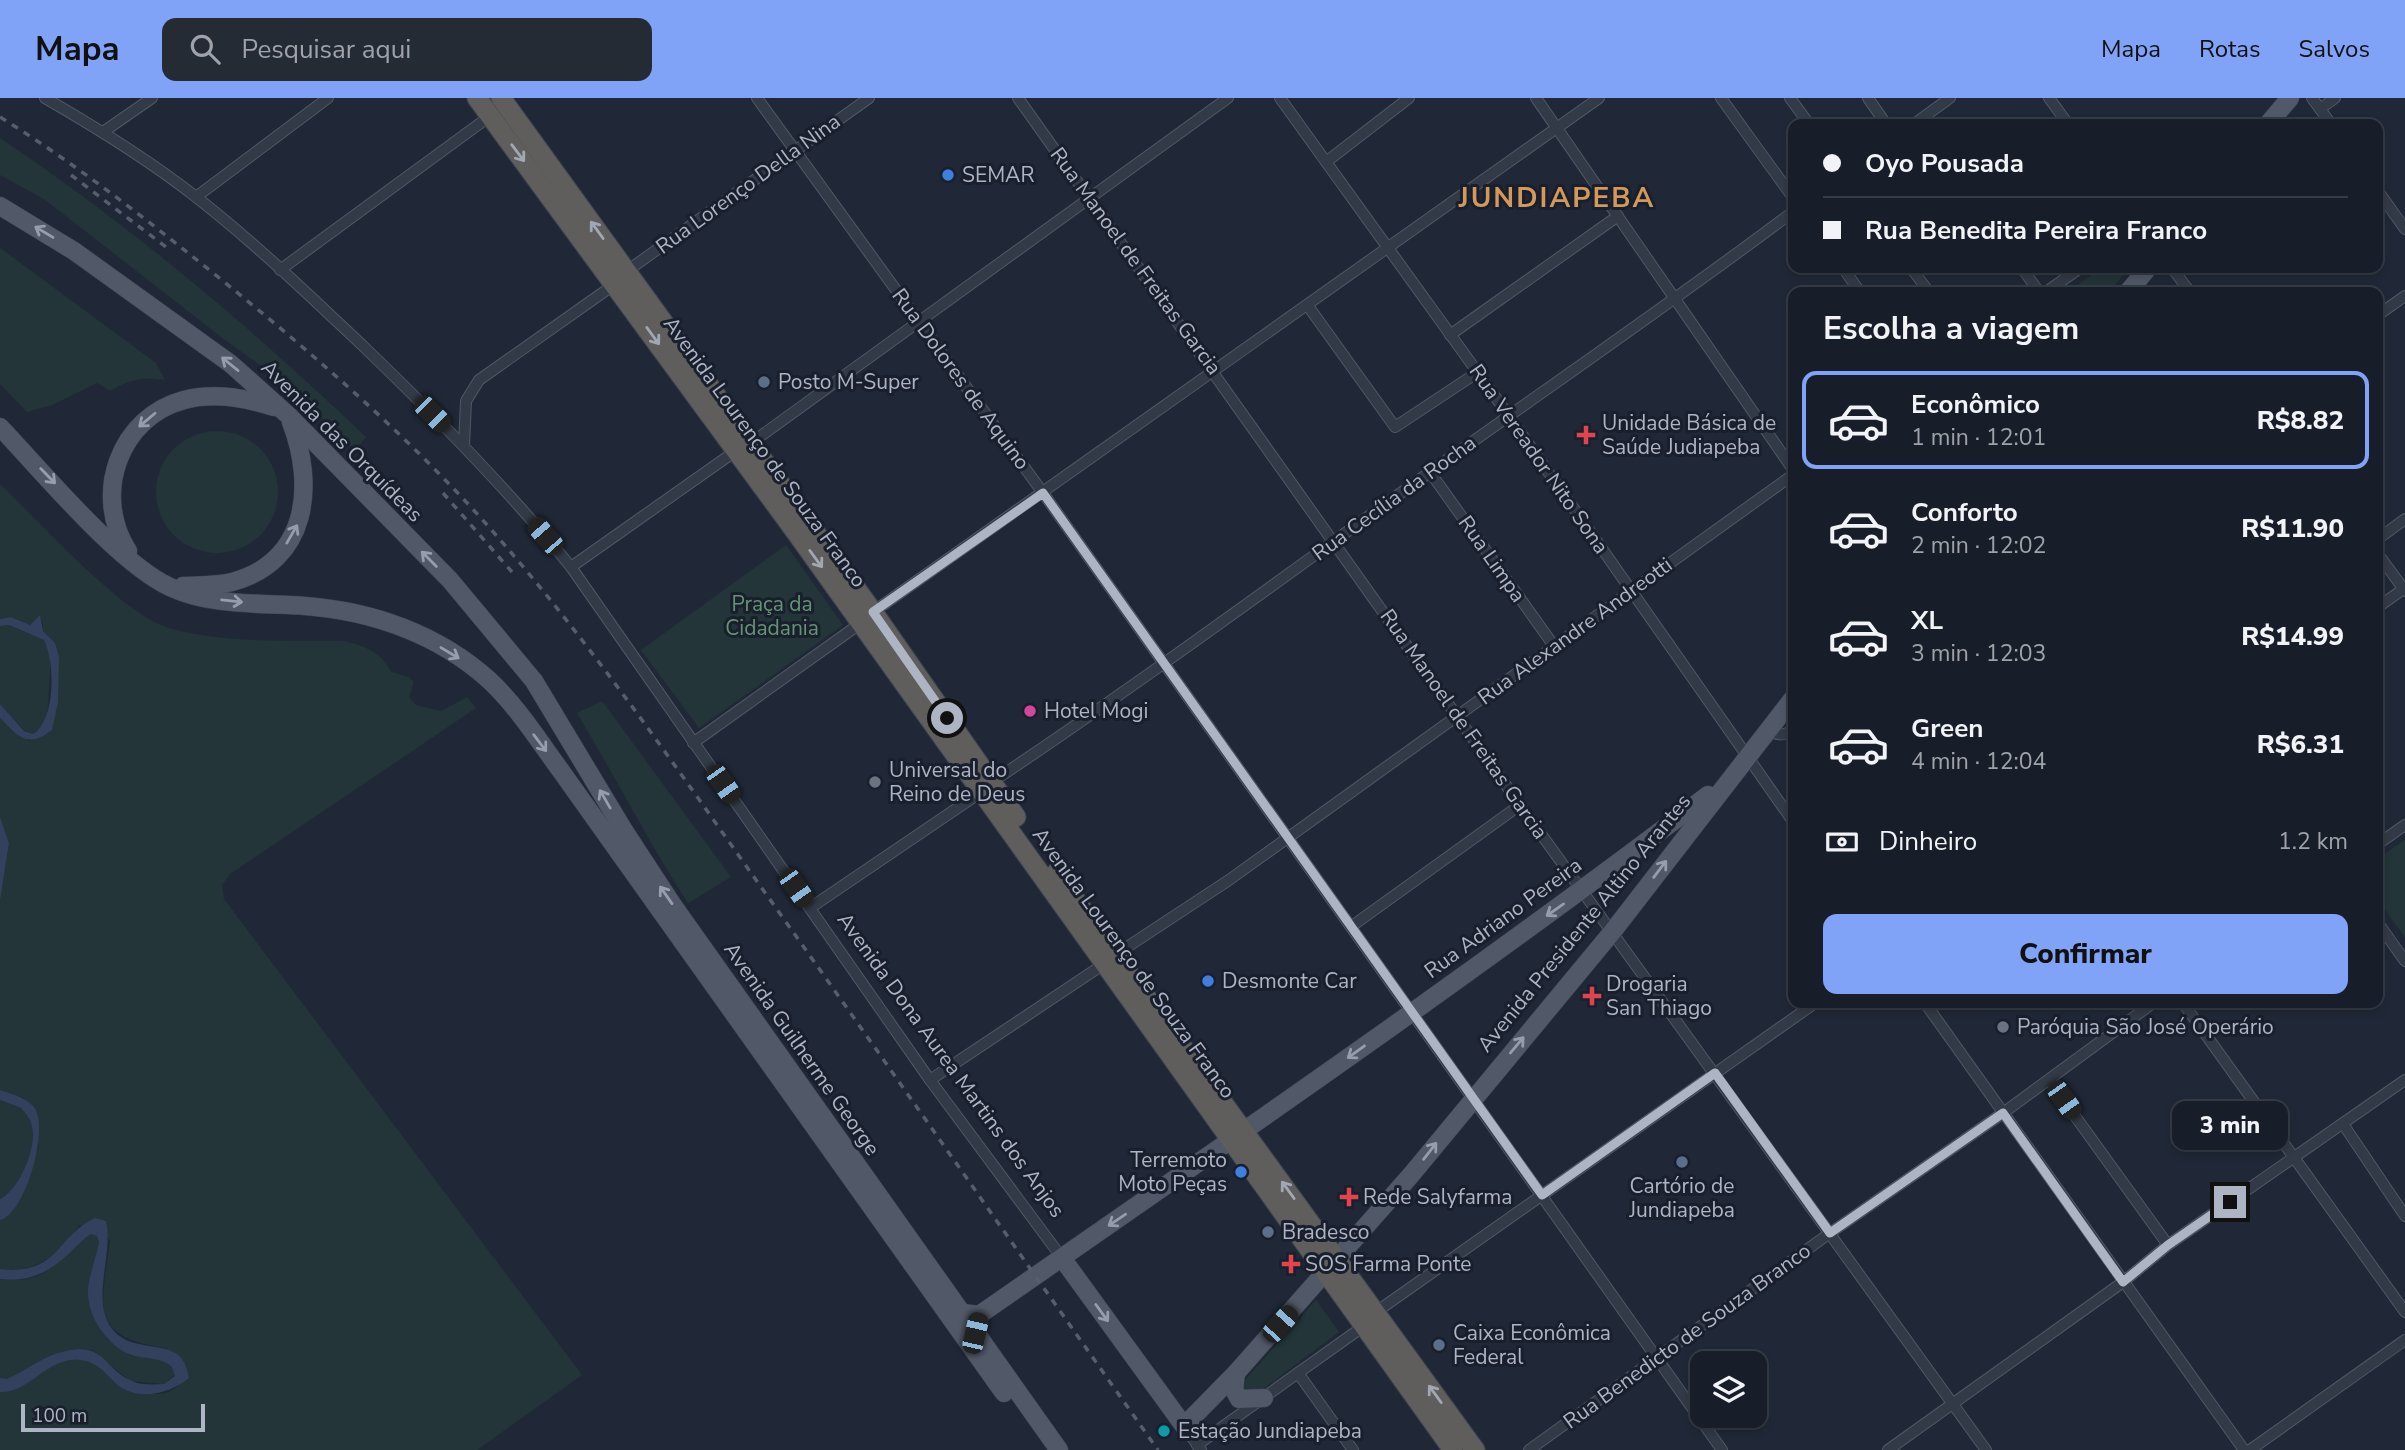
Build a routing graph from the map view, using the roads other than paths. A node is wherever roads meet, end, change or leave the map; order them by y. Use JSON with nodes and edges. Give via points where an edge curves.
{"nodes":[{"id":1,"x":45,"y":98,"type":"edge"},
{"id":2,"x":152,"y":98,"type":"edge"},
{"id":3,"x":328,"y":98,"type":"edge"},
{"id":4,"x":477,"y":98,"type":"edge"},
{"id":5,"x":757,"y":98,"type":"edge"},
{"id":6,"x":869,"y":98,"type":"edge"},
{"id":7,"x":1018,"y":98,"type":"edge"},
{"id":8,"x":1228,"y":98,"type":"edge"},
{"id":9,"x":1280,"y":98,"type":"edge"},
{"id":10,"x":1409,"y":98,"type":"edge"},
{"id":11,"x":1536,"y":98,"type":"edge"},
{"id":12,"x":1599,"y":98,"type":"edge"},
{"id":13,"x":1721,"y":98,"type":"edge"},
{"id":14,"x":1790,"y":98,"type":"edge"},
{"id":15,"x":1868,"y":98,"type":"edge"},
{"id":16,"x":1950,"y":98,"type":"edge"},
{"id":17,"x":2049,"y":98,"type":"edge"},
{"id":18,"x":2290,"y":98,"type":"edge"},
{"id":19,"x":2312,"y":98,"type":"edge"},
{"id":20,"x":2335,"y":98,"type":"edge"},
{"id":21,"x":502,"y":104,"type":"edge"},
{"id":22,"x":2320,"y":109,"type":"junction"},
{"id":23,"x":1805,"y":119,"type":"edge"},
{"id":24,"x":1883,"y":119,"type":"edge"},
{"id":25,"x":1925,"y":119,"type":"edge"},
{"id":26,"x":2064,"y":119,"type":"edge"},
{"id":27,"x":2272,"y":119,"type":"edge"},
{"id":28,"x":2327,"y":119,"type":"edge"},
{"id":29,"x":1556,"y":129,"type":"junction"},
{"id":30,"x":103,"y":132,"type":"junction"},
{"id":31,"x":794,"y":152,"type":"junction"},
{"id":32,"x":1326,"y":162,"type":"junction"},
{"id":33,"x":1788,"y":191,"type":"edge"},
{"id":34,"x":196,"y":197,"type":"junction"},
{"id":35,"x":1090,"y":197,"type":"junction"},
{"id":36,"x":2383,"y":198,"type":"edge"},
{"id":37,"x":0,"y":206,"type":"edge"},
{"id":38,"x":1788,"y":215,"type":"edge"},
{"id":39,"x":1618,"y":216,"type":"junction"},
{"id":40,"x":2405,"y":229,"type":"edge"},
{"id":41,"x":1389,"y":249,"type":"junction"},
{"id":42,"x":280,"y":270,"type":"junction"},
{"id":43,"x":2073,"y":273,"type":"edge"},
{"id":44,"x":2144,"y":273,"type":"edge"},
{"id":45,"x":621,"y":277,"type":"junction"},
{"id":46,"x":2053,"y":287,"type":"edge"},
{"id":47,"x":2132,"y":287,"type":"edge"},
{"id":48,"x":2405,"y":296,"type":"edge"},
{"id":49,"x":1675,"y":300,"type":"junction"},
{"id":50,"x":1308,"y":306,"type":"junction"},
{"id":51,"x":2383,"y":311,"type":"edge"},
{"id":52,"x":920,"y":321,"type":"junction"},
{"id":53,"x":1450,"y":335,"type":"junction"},
{"id":54,"x":1215,"y":372,"type":"junction"},
{"id":55,"x":1478,"y":372,"type":"junction"},
{"id":56,"x":285,"y":412,"type":"junction"},
{"id":57,"x":1508,"y":416,"type":"junction"},
{"id":58,"x":0,"y":428,"type":"edge"},
{"id":59,"x":464,"y":445,"type":"junction"},
{"id":60,"x":744,"y":447,"type":"junction"},
{"id":61,"x":1788,"y":464,"type":"edge"},
{"id":62,"x":1430,"y":472,"type":"junction"},
{"id":63,"x":1788,"y":477,"type":"edge"},
{"id":64,"x":1043,"y":493,"type":"junction"},
{"id":65,"x":2405,"y":519,"type":"edge"},
{"id":66,"x":2383,"y":534,"type":"edge"},
{"id":67,"x":1335,"y":540,"type":"junction"},
{"id":68,"x":2383,"y":560,"type":"edge"},
{"id":69,"x":571,"y":567,"type":"junction"},
{"id":70,"x":146,"y":572,"type":"junction"},
{"id":71,"x":169,"y":586,"type":"junction"},
{"id":72,"x":2405,"y":589,"type":"edge"},
{"id":73,"x":1632,"y":590,"type":"junction"},
{"id":74,"x":2383,"y":604,"type":"edge"},
{"id":75,"x":867,"y":617,"type":"junction"},
{"id":76,"x":1554,"y":646,"type":"junction"},
{"id":77,"x":1164,"y":663,"type":"junction"},
{"id":78,"x":522,"y":665,"type":"joint"},
{"id":79,"x":1788,"y":703,"type":"edge"},
{"id":80,"x":1459,"y":715,"type":"junction"},
{"id":81,"x":1767,"y":729,"type":"junction"},
{"id":82,"x":1788,"y":734,"type":"edge"},
{"id":83,"x":693,"y":743,"type":"junction"},
{"id":84,"x":1745,"y":757,"type":"junction"},
{"id":85,"x":1727,"y":780,"type":"junction"},
{"id":86,"x":986,"y":787,"type":"junction"},
{"id":87,"x":1520,"y":805,"type":"junction"},
{"id":88,"x":1788,"y":815,"type":"edge"},
{"id":89,"x":2405,"y":825,"type":"edge"},
{"id":90,"x":1288,"y":838,"type":"junction"},
{"id":91,"x":2383,"y":840,"type":"edge"},
{"id":92,"x":1583,"y":891,"type":"junction"},
{"id":93,"x":810,"y":908,"type":"junction"},
{"id":94,"x":1352,"y":926,"type":"junction"},
{"id":95,"x":2383,"y":930,"type":"edge"},
{"id":96,"x":1613,"y":931,"type":"junction"},
{"id":97,"x":1110,"y":959,"type":"junction"},
{"id":98,"x":2405,"y":961,"type":"edge"},
{"id":99,"x":1808,"y":1008,"type":"edge"},
{"id":100,"x":1928,"y":1008,"type":"edge"},
{"id":101,"x":2146,"y":1008,"type":"edge"},
{"id":102,"x":2187,"y":1008,"type":"edge"},
{"id":103,"x":1412,"y":1012,"type":"junction"},
{"id":104,"x":1715,"y":1073,"type":"junction"},
{"id":105,"x":930,"y":1080,"type":"junction"},
{"id":106,"x":2049,"y":1080,"type":"junction"},
{"id":107,"x":2405,"y":1080,"type":"edge"},
{"id":108,"x":1473,"y":1097,"type":"junction"},
{"id":109,"x":2003,"y":1113,"type":"junction"},
{"id":110,"x":2343,"y":1124,"type":"junction"},
{"id":111,"x":1239,"y":1136,"type":"junction"},
{"id":112,"x":2293,"y":1160,"type":"junction"},
{"id":113,"x":1542,"y":1195,"type":"junction"},
{"id":114,"x":2405,"y":1216,"type":"edge"},
{"id":115,"x":1830,"y":1233,"type":"junction"},
{"id":116,"x":2168,"y":1245,"type":"junction"},
{"id":117,"x":1062,"y":1258,"type":"junction"},
{"id":118,"x":1332,"y":1266,"type":"junction"},
{"id":119,"x":2123,"y":1282,"type":"junction"},
{"id":120,"x":2405,"y":1312,"type":"edge"},
{"id":121,"x":1370,"y":1319,"type":"junction"},
{"id":122,"x":972,"y":1320,"type":"junction"},
{"id":123,"x":2405,"y":1340,"type":"edge"},
{"id":124,"x":1658,"y":1359,"type":"junction"},
{"id":125,"x":1236,"y":1373,"type":"junction"},
{"id":126,"x":1298,"y":1373,"type":"junction"},
{"id":127,"x":1264,"y":1398,"type":"junction"},
{"id":128,"x":1953,"y":1404,"type":"junction"},
{"id":129,"x":1184,"y":1426,"type":"junction"},
{"id":130,"x":1199,"y":1447,"type":"edge"},
{"id":131,"x":1045,"y":1450,"type":"edge"},
{"id":132,"x":1059,"y":1450,"type":"edge"},
{"id":133,"x":1353,"y":1450,"type":"edge"},
{"id":134,"x":1454,"y":1450,"type":"edge"},
{"id":135,"x":1475,"y":1450,"type":"edge"},
{"id":136,"x":1529,"y":1450,"type":"edge"},
{"id":137,"x":1722,"y":1450,"type":"edge"},
{"id":138,"x":1888,"y":1450,"type":"edge"},
{"id":139,"x":1986,"y":1450,"type":"edge"},
{"id":140,"x":2244,"y":1450,"type":"edge"},
{"id":141,"x":2250,"y":1450,"type":"edge"}],
"edges":[{"from":1,"to":30,"type":"street","name":"Avenida Dona Aurea Martins dos Anjos"},
{"from":2,"to":30,"type":"street"},
{"from":3,"to":34,"type":"street"},
{"from":4,"to":21,"type":"highway","name":"Avenida Lourenço de Souza Franco"},
{"from":5,"to":31,"type":"street","name":"Rua Dolores de Aquino"},
{"from":6,"to":31,"type":"street","name":"Rua Lorenço Della Nina"},
{"from":7,"to":35,"type":"street","name":"Rua Manoel de Freitas Garcia"},
{"from":8,"to":35,"type":"street"},
{"from":9,"to":32,"type":"street","name":"Rua Vereador Nito Sona"},
{"from":10,"to":32,"type":"street"},
{"from":11,"to":29,"type":"street"},
{"from":12,"to":29,"type":"street"},
{"from":13,"to":33,"type":"street"},
{"from":14,"to":23,"type":"street"},
{"from":15,"to":24,"type":"street"},
{"from":16,"to":25,"type":"street"},
{"from":17,"to":26,"type":"street"},
{"from":18,"to":27,"type":"main road"},
{"from":19,"to":22,"type":"street"},
{"from":20,"to":22,"type":"street"},
{"from":21,"to":42,"type":"street"},
{"from":21,"to":45,"type":"highway","name":"Avenida Lourenço de Souza Franco"},
{"from":22,"to":28,"type":"street"},
{"from":29,"to":39,"type":"street"},
{"from":29,"to":41,"type":"street"},
{"from":30,"to":34,"type":"street","name":"Avenida Dona Aurea Martins dos Anjos"},
{"from":31,"to":45,"type":"street","name":"Rua Lorenço Della Nina"},
{"from":31,"to":52,"type":"street","name":"Rua Dolores de Aquino"},
{"from":32,"to":41,"type":"street","name":"Rua Vereador Nito Sona"},
{"from":34,"to":42,"type":"street","name":"Avenida Dona Aurea Martins dos Anjos"},
{"from":35,"to":52,"type":"street"},
{"from":35,"to":54,"type":"street","name":"Rua Manoel de Freitas Garcia"},
{"from":36,"to":40,"type":"street"},
{"from":56,"to":37,"type":"main road","name":"Avenida das Orquídeas","one_way":true,"via":[[181,326]]},
{"from":38,"to":49,"type":"street","name":"Rua Cecília da Rocha"},
{"from":39,"to":49,"type":"street"},
{"from":39,"to":53,"type":"street"},
{"from":41,"to":50,"type":"street"},
{"from":41,"to":53,"type":"street","name":"Rua Vereador Nito Sona"},
{"from":42,"to":59,"type":"street","name":"Avenida Dona Aurea Martins dos Anjos"},
{"from":43,"to":46,"type":"street"},
{"from":44,"to":47,"type":"main road"},
{"from":45,"to":59,"type":"street","name":"Rua Lorenço Della Nina","via":[[480,380],[466,401]]},
{"from":45,"to":60,"type":"highway","name":"Avenida Lourenço de Souza Franco"},
{"from":48,"to":51,"type":"street"},
{"from":49,"to":57,"type":"street","name":"Rua Cecília da Rocha"},
{"from":49,"to":61,"type":"street"},
{"from":50,"to":54,"type":"street"},
{"from":50,"to":55,"type":"street","via":[[1395,427]]},
{"from":52,"to":60,"type":"street"},
{"from":52,"to":64,"type":"street","name":"Rua Dolores de Aquino"},
{"from":53,"to":55,"type":"street","name":"Rua Vereador Nito Sona"},
{"from":54,"to":64,"type":"street"},
{"from":54,"to":67,"type":"street","name":"Rua Manoel de Freitas Garcia"},
{"from":55,"to":57,"type":"street","name":"Rua Vereador Nito Sona"},
{"from":56,"to":70,"type":"main road","one_way":true,"via":[[243,399],[195,397],[162,408],[135,430],[118,460],[111,503],[124,545]]},
{"from":71,"to":56,"type":"main road","one_way":true,"via":[[237,580],[264,566],[286,544],[300,517],[305,486],[301,456]]},
{"from":78,"to":56,"type":"main road","name":"Avenida das Orquídeas","one_way":true,"via":[[450,580]]},
{"from":57,"to":62,"type":"street","name":"Rua Cecília da Rocha"},
{"from":57,"to":73,"type":"street","name":"Rua Vereador Nito Sona"},
{"from":58,"to":70,"type":"main road","one_way":true},
{"from":59,"to":69,"type":"street","name":"Avenida Dona Aurea Martins dos Anjos"},
{"from":60,"to":69,"type":"street"},
{"from":60,"to":75,"type":"highway","name":"Avenida Lourenço de Souza Franco"},
{"from":62,"to":67,"type":"street","name":"Rua Cecília da Rocha"},
{"from":62,"to":76,"type":"street","name":"Rua Limpa"},
{"from":63,"to":73,"type":"street","name":"Rua Alexandre Andreotti"},
{"from":64,"to":75,"type":"street"},
{"from":64,"to":77,"type":"street","name":"Rua Dolores de Aquino"},
{"from":65,"to":66,"type":"street"},
{"from":67,"to":77,"type":"street","name":"Rua Cecília da Rocha"},
{"from":67,"to":80,"type":"street","name":"Rua Manoel de Freitas Garcia"},
{"from":68,"to":72,"type":"street"},
{"from":69,"to":83,"type":"street","name":"Avenida Dona Aurea Martins dos Anjos"},
{"from":70,"to":71,"type":"main road"},
{"from":71,"to":131,"type":"main road","name":"Avenida Guilherme George","one_way":true,"via":[[213,599],[337,609],[384,619],[449,652],[498,689],[585,804]]},
{"from":72,"to":74,"type":"street"},
{"from":73,"to":76,"type":"street","name":"Rua Alexandre Andreotti"},
{"from":73,"to":84,"type":"street","name":"Rua Vereador Nito Sona"},
{"from":75,"to":83,"type":"street"},
{"from":75,"to":86,"type":"highway","name":"Avenida Lourenço de Souza Franco"},
{"from":76,"to":80,"type":"street","name":"Rua Alexandre Andreotti"},
{"from":77,"to":86,"type":"street","name":"Rua Cecília da Rocha"},
{"from":77,"to":90,"type":"street","name":"Rua Dolores de Aquino"},
{"from":122,"to":78,"type":"main road","name":"Avenida Guilherme George","one_way":true,"via":[[649,870]]},
{"from":79,"to":81,"type":"main road","name":"Avenida Presidente Altino Arantes"},
{"from":80,"to":87,"type":"street","name":"Rua Manoel de Freitas Garcia"},
{"from":80,"to":90,"type":"street","name":"Rua Alexandre Andreotti"},
{"from":81,"to":82,"type":"street","via":[[1775,735]]},
{"from":81,"to":84,"type":"main road","name":"Avenida Presidente Altino Arantes"},
{"from":83,"to":93,"type":"street","name":"Avenida Dona Aurea Martins dos Anjos"},
{"from":84,"to":85,"type":"main road","name":"Avenida Presidente Altino Arantes"},
{"from":84,"to":88,"type":"street","name":"Rua Vereador Nito Sona"},
{"from":85,"to":92,"type":"main road","name":"Rua Adriano Pereira"},
{"from":96,"to":85,"type":"main road","name":"Avenida Presidente Altino Arantes","one_way":true},
{"from":86,"to":93,"type":"street","name":"Rua Cecília da Rocha"},
{"from":86,"to":97,"type":"highway","name":"Avenida Lourenço de Souza Franco"},
{"from":87,"to":92,"type":"street","name":"Rua Manoel de Freitas Garcia"},
{"from":87,"to":94,"type":"street"},
{"from":89,"to":91,"type":"street"},
{"from":90,"to":94,"type":"street","name":"Rua Dolores de Aquino"},
{"from":90,"to":97,"type":"street","name":"Rua Alexandre Andreotti"},
{"from":92,"to":96,"type":"street","name":"Rua Manoel de Freitas Garcia"},
{"from":92,"to":103,"type":"main road","name":"Rua Adriano Pereira","one_way":true},
{"from":93,"to":105,"type":"street","name":"Avenida Dona Aurea Martins dos Anjos"},
{"from":94,"to":103,"type":"street","name":"Rua Dolores de Aquino"},
{"from":95,"to":98,"type":"street"},
{"from":96,"to":104,"type":"street","name":"Rua Manoel de Freitas Garcia"},
{"from":108,"to":96,"type":"main road","name":"Avenida Presidente Altino Arantes","one_way":true},
{"from":97,"to":105,"type":"street","name":"Rua Alexandre Andreotti"},
{"from":97,"to":111,"type":"highway","name":"Avenida Lourenço de Souza Franco"},
{"from":99,"to":104,"type":"street"},
{"from":100,"to":109,"type":"street"},
{"from":101,"to":106,"type":"street","name":"Rua Benedicto de Souza Branco"},
{"from":102,"to":112,"type":"street"},
{"from":103,"to":108,"type":"street","name":"Rua Dolores de Aquino"},
{"from":103,"to":111,"type":"main road","name":"Rua Adriano Pereira","one_way":true},
{"from":104,"to":113,"type":"street"},
{"from":104,"to":115,"type":"street","name":"Rua Manoel de Freitas Garcia"},
{"from":105,"to":117,"type":"street","name":"Avenida Dona Aurea Martins dos Anjos"},
{"from":106,"to":109,"type":"street","name":"Rua Benedicto de Souza Branco"},
{"from":106,"to":116,"type":"street"},
{"from":107,"to":110,"type":"street"},
{"from":108,"to":113,"type":"street","name":"Rua Dolores de Aquino"},
{"from":118,"to":108,"type":"main road","name":"Avenida Presidente Altino Arantes","one_way":true},
{"from":109,"to":115,"type":"street","name":"Rua Benedicto de Souza Branco"},
{"from":109,"to":119,"type":"street"},
{"from":110,"to":112,"type":"street"},
{"from":110,"to":114,"type":"street"},
{"from":111,"to":117,"type":"main road","name":"Rua Adriano Pereira","one_way":true},
{"from":111,"to":118,"type":"highway","name":"Avenida Lourenço de Souza Franco"},
{"from":112,"to":116,"type":"street"},
{"from":112,"to":120,"type":"street"},
{"from":113,"to":121,"type":"street"},
{"from":113,"to":124,"type":"street","name":"Rua Dolores de Aquino"},
{"from":115,"to":124,"type":"street","name":"Rua Benedicto de Souza Branco"},
{"from":115,"to":128,"type":"street","name":"Rua Manoel de Freitas Garcia"},
{"from":116,"to":119,"type":"street"},
{"from":117,"to":122,"type":"main road","name":"Rua Adriano Pereira"},
{"from":117,"to":129,"type":"main road","name":"Avenida Dona Aurea Martins dos Anjos","one_way":true},
{"from":118,"to":121,"type":"highway","name":"Avenida Lourenço de Souza Franco"},
{"from":118,"to":125,"type":"main road","name":"Avenida Presidente Altino Arantes"},
{"from":119,"to":128,"type":"street"},
{"from":119,"to":140,"type":"street"},
{"from":121,"to":126,"type":"street"},
{"from":121,"to":134,"type":"highway","name":"Avenida Lourenço de Souza Franco"},
{"from":135,"to":121,"type":"highway","name":"Avenida Lourenço de Souza Franco","one_way":true},
{"from":122,"to":132,"type":"main road","name":"Avenida Guilherme George"},
{"from":123,"to":141,"type":"street"},
{"from":124,"to":136,"type":"street","name":"Rua Benedicto de Souza Branco"},
{"from":124,"to":137,"type":"street","name":"Rua Dolores de Aquino"},
{"from":125,"to":127,"type":"main road","via":[[1234,1390],[1239,1399]]},
{"from":125,"to":129,"type":"main road","name":"Avenida Presidente Altino Arantes"},
{"from":126,"to":127,"type":"street"},
{"from":126,"to":133,"type":"street"},
{"from":127,"to":130,"type":"street"},
{"from":128,"to":138,"type":"street"},
{"from":128,"to":139,"type":"street","name":"Rua Manoel de Freitas Garcia"},
{"from":129,"to":130,"type":"street","name":"Avenida Dona Aurea Martins dos Anjos"}]}
